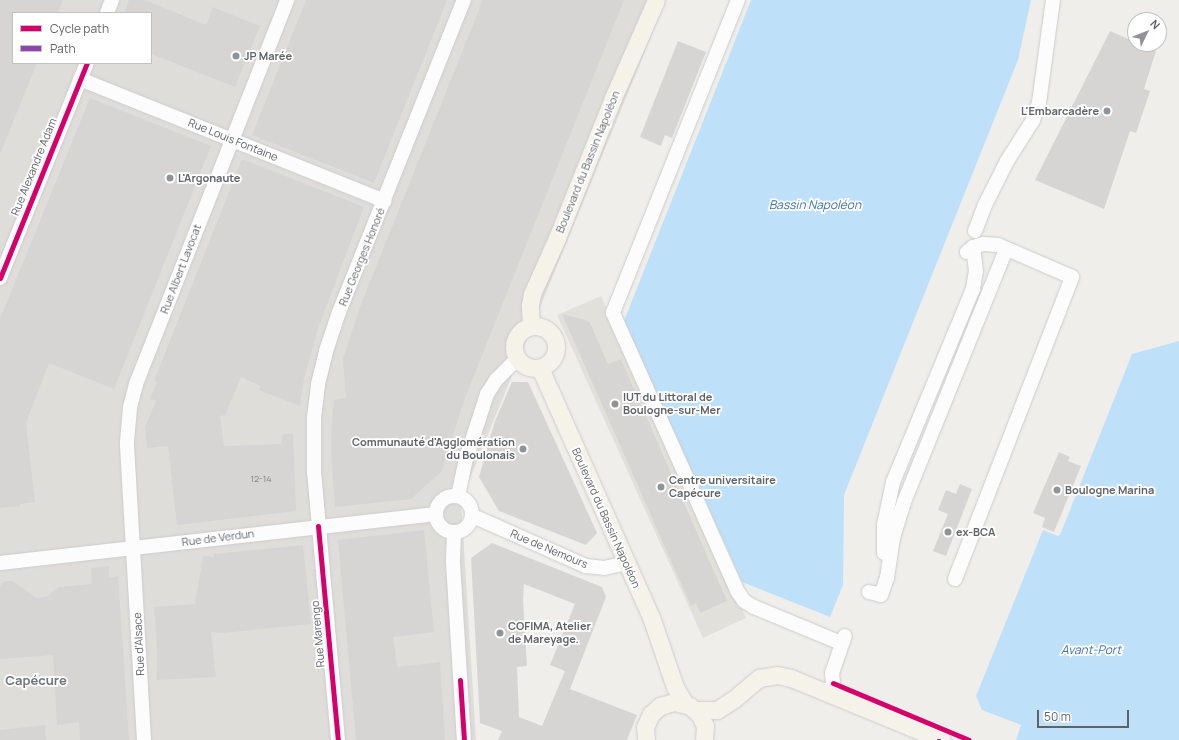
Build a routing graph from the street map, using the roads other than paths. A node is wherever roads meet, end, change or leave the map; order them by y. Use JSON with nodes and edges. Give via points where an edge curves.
{"nodes":[{"id":1,"x":112,"y":0,"type":"edge"},
{"id":2,"x":287,"y":0,"type":"edge"},
{"id":3,"x":464,"y":0,"type":"edge"},
{"id":4,"x":656,"y":0,"type":"edge"},
{"id":5,"x":738,"y":0,"type":"edge"},
{"id":6,"x":1053,"y":0,"type":"edge"},
{"id":7,"x":107,"y":12,"type":"edge"},
{"id":8,"x":87,"y":64,"type":"edge"},
{"id":9,"x":80,"y":79,"type":"junction"},
{"id":10,"x":231,"y":140,"type":"junction"},
{"id":11,"x":385,"y":201,"type":"junction"},
{"id":12,"x":975,"y":231,"type":"dead end"},
{"id":13,"x":1006,"y":248,"type":"junction"},
{"id":14,"x":0,"y":278,"type":"edge"},
{"id":15,"x":531,"y":326,"type":"junction"},
{"id":16,"x":517,"y":359,"type":"junction"},
{"id":17,"x":540,"y":368,"type":"junction"},
{"id":18,"x":458,"y":496,"type":"junction"},
{"id":19,"x":436,"y":514,"type":"junction"},
{"id":20,"x":473,"y":516,"type":"junction"},
{"id":21,"x":318,"y":526,"type":"junction"},
{"id":22,"x":454,"y":532,"type":"junction"},
{"id":23,"x":134,"y":548,"type":"junction"},
{"id":24,"x":0,"y":563,"type":"edge"},
{"id":25,"x":627,"y":564,"type":"junction"},
{"id":26,"x":888,"y":578,"type":"junction"},
{"id":27,"x":955,"y":579,"type":"dead end"},
{"id":28,"x":869,"y":592,"type":"dead end"},
{"id":29,"x":669,"y":668,"type":"junction"},
{"id":30,"x":828,"y":694,"type":"junction"},
{"id":31,"x":690,"y":707,"type":"junction"},
{"id":32,"x":654,"y":711,"type":"junction"},
{"id":33,"x":645,"y":739,"type":"edge"},
{"id":34,"x":144,"y":740,"type":"edge"},
{"id":35,"x":338,"y":740,"type":"edge"},
{"id":36,"x":464,"y":740,"type":"edge"},
{"id":37,"x":704,"y":740,"type":"edge"},
{"id":38,"x":940,"y":740,"type":"edge"}],
"edges":[{"from":1,"to":7,"type":"street"},
{"from":2,"to":10,"type":"street","name":"Rue Albert Lavocat"},
{"from":3,"to":11,"type":"street","name":"Rue Georges Honoré"},
{"from":4,"to":15,"type":"main road","name":"Boulevard du Bassin Napoléon","via":[[532,294]]},
{"from":5,"to":30,"type":"street","via":[[613,313],[744,601],[754,607],[843,639]]},
{"from":6,"to":12,"type":"street","via":[[1040,103],[1033,120],[1007,160]]},
{"from":8,"to":9,"type":"street","name":"Rue Alexandre Adam"},
{"from":9,"to":10,"type":"street","name":"Rue Louis Fontaine"},
{"from":9,"to":14,"type":"street","name":"Rue Alexandre Adam"},
{"from":10,"to":11,"type":"street","name":"Rue Louis Fontaine"},
{"from":10,"to":23,"type":"street","name":"Rue Albert Lavocat","via":[[132,396],[127,442]]},
{"from":11,"to":21,"type":"street","name":"Rue Georges Honoré","via":[[339,312],[318,384],[313,436]]},
{"from":13,"to":26,"type":"street","via":[[904,502],[893,538]]},
{"from":13,"to":26,"type":"street","via":[[983,244],[970,249],[976,271],[973,289],[893,482],[884,525],[884,556]]},
{"from":13,"to":27,"type":"street","via":[[1072,277]]},
{"from":15,"to":16,"type":"main road","via":[[521,331],[515,340]]},
{"from":15,"to":17,"type":"main road","via":[[540,326],[548,330],[556,343],[554,357]]},
{"from":16,"to":17,"type":"main road","via":[[525,366]]},
{"from":16,"to":18,"type":"street","via":[[496,380],[487,394],[466,459]]},
{"from":17,"to":25,"type":"main road","name":"Boulevard du Bassin Napoléon"},
{"from":18,"to":19,"type":"street","via":[[449,496],[443,500],[437,507]]},
{"from":18,"to":20,"type":"street","via":[[472,507]]},
{"from":19,"to":21,"type":"street","name":"Rue de Verdun"},
{"from":19,"to":22,"type":"street","via":[[440,526]]},
{"from":20,"to":22,"type":"street","via":[[467,528]]},
{"from":20,"to":25,"type":"street","name":"Rue de Nemours","via":[[586,566],[604,568]]},
{"from":21,"to":23,"type":"street","name":"Rue de Verdun"},
{"from":21,"to":35,"type":"street","name":"Rue Marengo"},
{"from":22,"to":36,"type":"street","via":[[453,562]]},
{"from":23,"to":24,"type":"street","name":"Rue de Verdun"},
{"from":23,"to":34,"type":"street","name":"Rue d'Alsace"},
{"from":25,"to":29,"type":"main road","name":"Boulevard du Bassin Napoléon","via":[[658,633]]},
{"from":26,"to":28,"type":"street","via":[[881,595]]},
{"from":29,"to":31,"type":"main road","name":"Boulevard du Bassin Napoléon","via":[[675,687]]},
{"from":29,"to":32,"type":"main road","via":[[664,689]]},
{"from":30,"to":31,"type":"main road","via":[[784,676],[770,675],[755,680],[721,708],[711,711]]},
{"from":30,"to":38,"type":"main road"},
{"from":31,"to":32,"type":"main road","via":[[668,703]]},
{"from":31,"to":37,"type":"main road","name":"Boulevard du Bassin Napoléon","via":[[704,723]]},
{"from":32,"to":33,"type":"main road","via":[[646,724]]}]}
